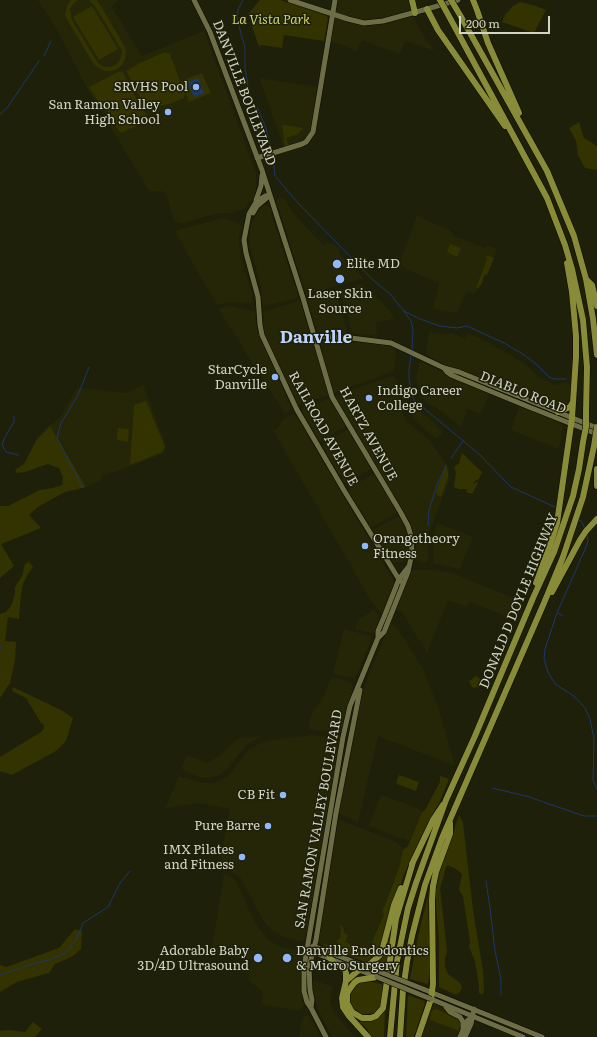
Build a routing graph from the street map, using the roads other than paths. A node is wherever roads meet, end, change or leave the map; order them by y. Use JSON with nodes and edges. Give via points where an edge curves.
{"nodes":[{"id":1,"x":194,"y":0,"type":"edge"},
{"id":2,"x":290,"y":0,"type":"edge"},
{"id":3,"x":335,"y":0,"type":"edge"},
{"id":4,"x":412,"y":0,"type":"edge"},
{"id":5,"x":440,"y":0,"type":"edge"},
{"id":6,"x":451,"y":0,"type":"edge"},
{"id":7,"x":458,"y":0,"type":"edge"},
{"id":8,"x":472,"y":0,"type":"edge"},
{"id":9,"x":427,"y":10,"type":"junction"},
{"id":10,"x":415,"y":13,"type":"junction"},
{"id":11,"x":332,"y":14,"type":"junction"},
{"id":12,"x":524,"y":128,"type":"junction"},
{"id":13,"x":514,"y":136,"type":"junction"},
{"id":14,"x":257,"y":158,"type":"junction"},
{"id":15,"x":262,"y":170,"type":"junction"},
{"id":16,"x":270,"y":195,"type":"junction"},
{"id":17,"x":257,"y":204,"type":"junction"},
{"id":18,"x":275,"y":210,"type":"junction"},
{"id":19,"x":560,"y":231,"type":"junction"},
{"id":20,"x":586,"y":279,"type":"junction"},
{"id":21,"x":597,"y":306,"type":"edge"},
{"id":22,"x":315,"y":336,"type":"junction"},
{"id":23,"x":597,"y":355,"type":"edge"},
{"id":24,"x":444,"y":368,"type":"junction"},
{"id":25,"x":573,"y":402,"type":"junction"},
{"id":26,"x":558,"y":412,"type":"junction"},
{"id":27,"x":572,"y":421,"type":"junction"},
{"id":28,"x":597,"y":428,"type":"edge"},
{"id":29,"x":597,"y":434,"type":"edge"},
{"id":30,"x":597,"y":469,"type":"edge"},
{"id":31,"x":597,"y":486,"type":"edge"},
{"id":32,"x":597,"y":519,"type":"edge"},
{"id":33,"x":409,"y":566,"type":"junction"},
{"id":34,"x":399,"y":579,"type":"junction"},
{"id":35,"x":401,"y":590,"type":"junction"},
{"id":36,"x":533,"y":598,"type":"junction"},
{"id":37,"x":544,"y":603,"type":"junction"},
{"id":38,"x":378,"y":638,"type":"junction"},
{"id":39,"x":361,"y":683,"type":"junction"},
{"id":40,"x":441,"y":809,"type":"junction"},
{"id":41,"x":451,"y":818,"type":"junction"},
{"id":42,"x":413,"y":862,"type":"junction"},
{"id":43,"x":307,"y":948,"type":"junction"},
{"id":44,"x":314,"y":949,"type":"junction"},
{"id":45,"x":330,"y":958,"type":"junction"},
{"id":46,"x":365,"y":969,"type":"junction"},
{"id":47,"x":377,"y":977,"type":"junction"},
{"id":48,"x":346,"y":980,"type":"junction"},
{"id":49,"x":432,"y":992,"type":"junction"},
{"id":50,"x":431,"y":999,"type":"junction"},
{"id":51,"x":446,"y":1006,"type":"junction"},
{"id":52,"x":311,"y":1008,"type":"junction"},
{"id":53,"x":474,"y":1009,"type":"junction"},
{"id":54,"x":472,"y":1017,"type":"junction"},
{"id":55,"x":464,"y":1028,"type":"junction"},
{"id":56,"x":326,"y":1037,"type":"edge"},
{"id":57,"x":368,"y":1037,"type":"edge"},
{"id":58,"x":390,"y":1037,"type":"edge"},
{"id":59,"x":400,"y":1037,"type":"edge"},
{"id":60,"x":418,"y":1037,"type":"edge"},
{"id":61,"x":460,"y":1037,"type":"edge"},
{"id":62,"x":465,"y":1037,"type":"edge"},
{"id":63,"x":523,"y":1037,"type":"edge"},
{"id":64,"x":542,"y":1037,"type":"edge"}],
"edges":[{"from":1,"to":14,"type":"main road","name":"DANVILLE BOULEVARD","via":[[210,32]]},
{"from":2,"to":11,"type":"main road"},
{"from":3,"to":11,"type":"main road"},
{"from":4,"to":10,"type":"highway"},
{"from":5,"to":13,"type":"highway","name":"DONALD D DOYLE HIGHWAY","bridge":true},
{"from":6,"to":12,"type":"highway","bridge":true},
{"from":7,"to":9,"type":"main road"},
{"from":8,"to":12,"type":"highway"},
{"from":9,"to":10,"type":"main road"},
{"from":9,"to":13,"type":"highway","via":[[438,30]]},
{"from":10,"to":11,"type":"main road","via":[[364,23]]},
{"from":11,"to":14,"type":"main road","via":[[313,132],[306,142]]},
{"from":12,"to":20,"type":"highway","via":[[557,194],[574,236]]},
{"from":13,"to":19,"type":"highway","name":"DONALD D DOYLE HIGHWAY","via":[[547,198]]},
{"from":14,"to":15,"type":"main road","name":"DANVILLE BOULEVARD"},
{"from":15,"to":16,"type":"main road","name":"DANVILLE BOULEVARD"},
{"from":15,"to":17,"type":"main road","name":"RAILROAD AVENUE"},
{"from":16,"to":17,"type":"main road","via":[[264,196]]},
{"from":16,"to":18,"type":"main road","name":"HARTZ AVENUE"},
{"from":17,"to":18,"type":"main road","via":[[267,204]]},
{"from":17,"to":34,"type":"main road","name":"RAILROAD AVENUE","via":[[249,214],[244,246],[258,297],[262,334],[299,413]]},
{"from":18,"to":22,"type":"main road","name":"HARTZ AVENUE"},
{"from":19,"to":25,"type":"highway","via":[[570,278],[574,314],[576,357]]},
{"from":19,"to":36,"type":"highway","name":"DONALD D DOYLE HIGHWAY","bridge":true,"via":[[572,269],[583,320],[587,367],[586,427],[573,496],[554,552]]},
{"from":20,"to":21,"type":"highway","via":[[592,285]]},
{"from":20,"to":23,"type":"highway"},
{"from":22,"to":24,"type":"main road","name":"DIABLO ROAD","via":[[385,341]]},
{"from":22,"to":33,"type":"main road","name":"HARTZ AVENUE","via":[[332,397],[408,526],[412,547]]},
{"from":24,"to":26,"type":"main road","name":"DIABLO ROAD","via":[[460,372]]},
{"from":24,"to":27,"type":"main road","name":"DIABLO ROAD","via":[[452,375]]},
{"from":25,"to":26,"type":"highway","via":[[570,407]]},
{"from":25,"to":27,"type":"highway"},
{"from":26,"to":27,"type":"main road","name":"DIABLO ROAD"},
{"from":27,"to":28,"type":"main road","name":"DIABLO ROAD"},
{"from":27,"to":29,"type":"main road","name":"DIABLO ROAD"},
{"from":27,"to":36,"type":"highway","via":[[557,523],[534,586]]},
{"from":28,"to":37,"type":"highway","name":"DONALD D DOYLE HIGHWAY","bridge":true,"via":[[571,535]]},
{"from":30,"to":31,"type":"highway"},
{"from":32,"to":37,"type":"highway","via":[[580,540]]},
{"from":33,"to":34,"type":"main road","name":"SAN RAMON VALLEY BOULEVARD"},
{"from":33,"to":35,"type":"main road","name":"SAN RAMON VALLEY BOULEVARD"},
{"from":34,"to":35,"type":"main road","name":"RAILROAD AVENUE"},
{"from":34,"to":38,"type":"main road","name":"SAN RAMON VALLEY BOULEVARD","via":[[378,631]]},
{"from":35,"to":38,"type":"main road","name":"SAN RAMON VALLEY BOULEVARD","via":[[384,632]]},
{"from":36,"to":40,"type":"highway","name":"DONALD D DOYLE HIGHWAY"},
{"from":37,"to":41,"type":"highway","name":"DONALD D DOYLE HIGHWAY"},
{"from":38,"to":39,"type":"main road","name":"SAN RAMON VALLEY BOULEVARD"},
{"from":39,"to":43,"type":"main road","name":"SAN RAMON VALLEY BOULEVARD","via":[[350,706],[343,737]]},
{"from":39,"to":44,"type":"main road","name":"SAN RAMON VALLEY BOULEVARD"},
{"from":40,"to":42,"type":"highway"},
{"from":40,"to":58,"type":"highway","via":[[407,914],[397,961]]},
{"from":41,"to":49,"type":"highway","via":[[450,834],[436,872],[432,893]]},
{"from":41,"to":59,"type":"highway","name":"DONALD D DOYLE HIGHWAY","via":[[425,885],[412,936],[403,990]]},
{"from":42,"to":46,"type":"highway","via":[[394,905],[382,951]]},
{"from":42,"to":47,"type":"highway","via":[[396,920],[383,1008],[376,1016],[362,1018],[349,1008],[348,990],[354,983]]},
{"from":43,"to":44,"type":"main road"},
{"from":43,"to":52,"type":"main road","name":"SAN RAMON VALLEY BOULEVARD","via":[[304,991]]},
{"from":44,"to":45,"type":"main road"},
{"from":44,"to":46,"type":"main road"},
{"from":44,"to":52,"type":"main road","name":"SAN RAMON VALLEY BOULEVARD","via":[[309,972]]},
{"from":45,"to":46,"type":"main road"},
{"from":45,"to":48,"type":"highway","via":[[344,968]]},
{"from":46,"to":47,"type":"main road"},
{"from":46,"to":48,"type":"highway"},
{"from":46,"to":49,"type":"main road","bridge":true},
{"from":47,"to":50,"type":"main road","bridge":true},
{"from":48,"to":57,"type":"highway","via":[[343,1007]]},
{"from":49,"to":50,"type":"highway"},
{"from":49,"to":53,"type":"main road"},
{"from":50,"to":51,"type":"main road"},
{"from":50,"to":60,"type":"highway"},
{"from":51,"to":54,"type":"main road"},
{"from":51,"to":55,"type":"main road","via":[[450,1012],[460,1017]]},
{"from":52,"to":56,"type":"main road","name":"SAN RAMON VALLEY BOULEVARD"},
{"from":53,"to":54,"type":"main road"},
{"from":53,"to":64,"type":"main road"},
{"from":54,"to":55,"type":"main road"},
{"from":54,"to":62,"type":"main road"},
{"from":54,"to":63,"type":"main road"},
{"from":55,"to":61,"type":"main road"}]}
